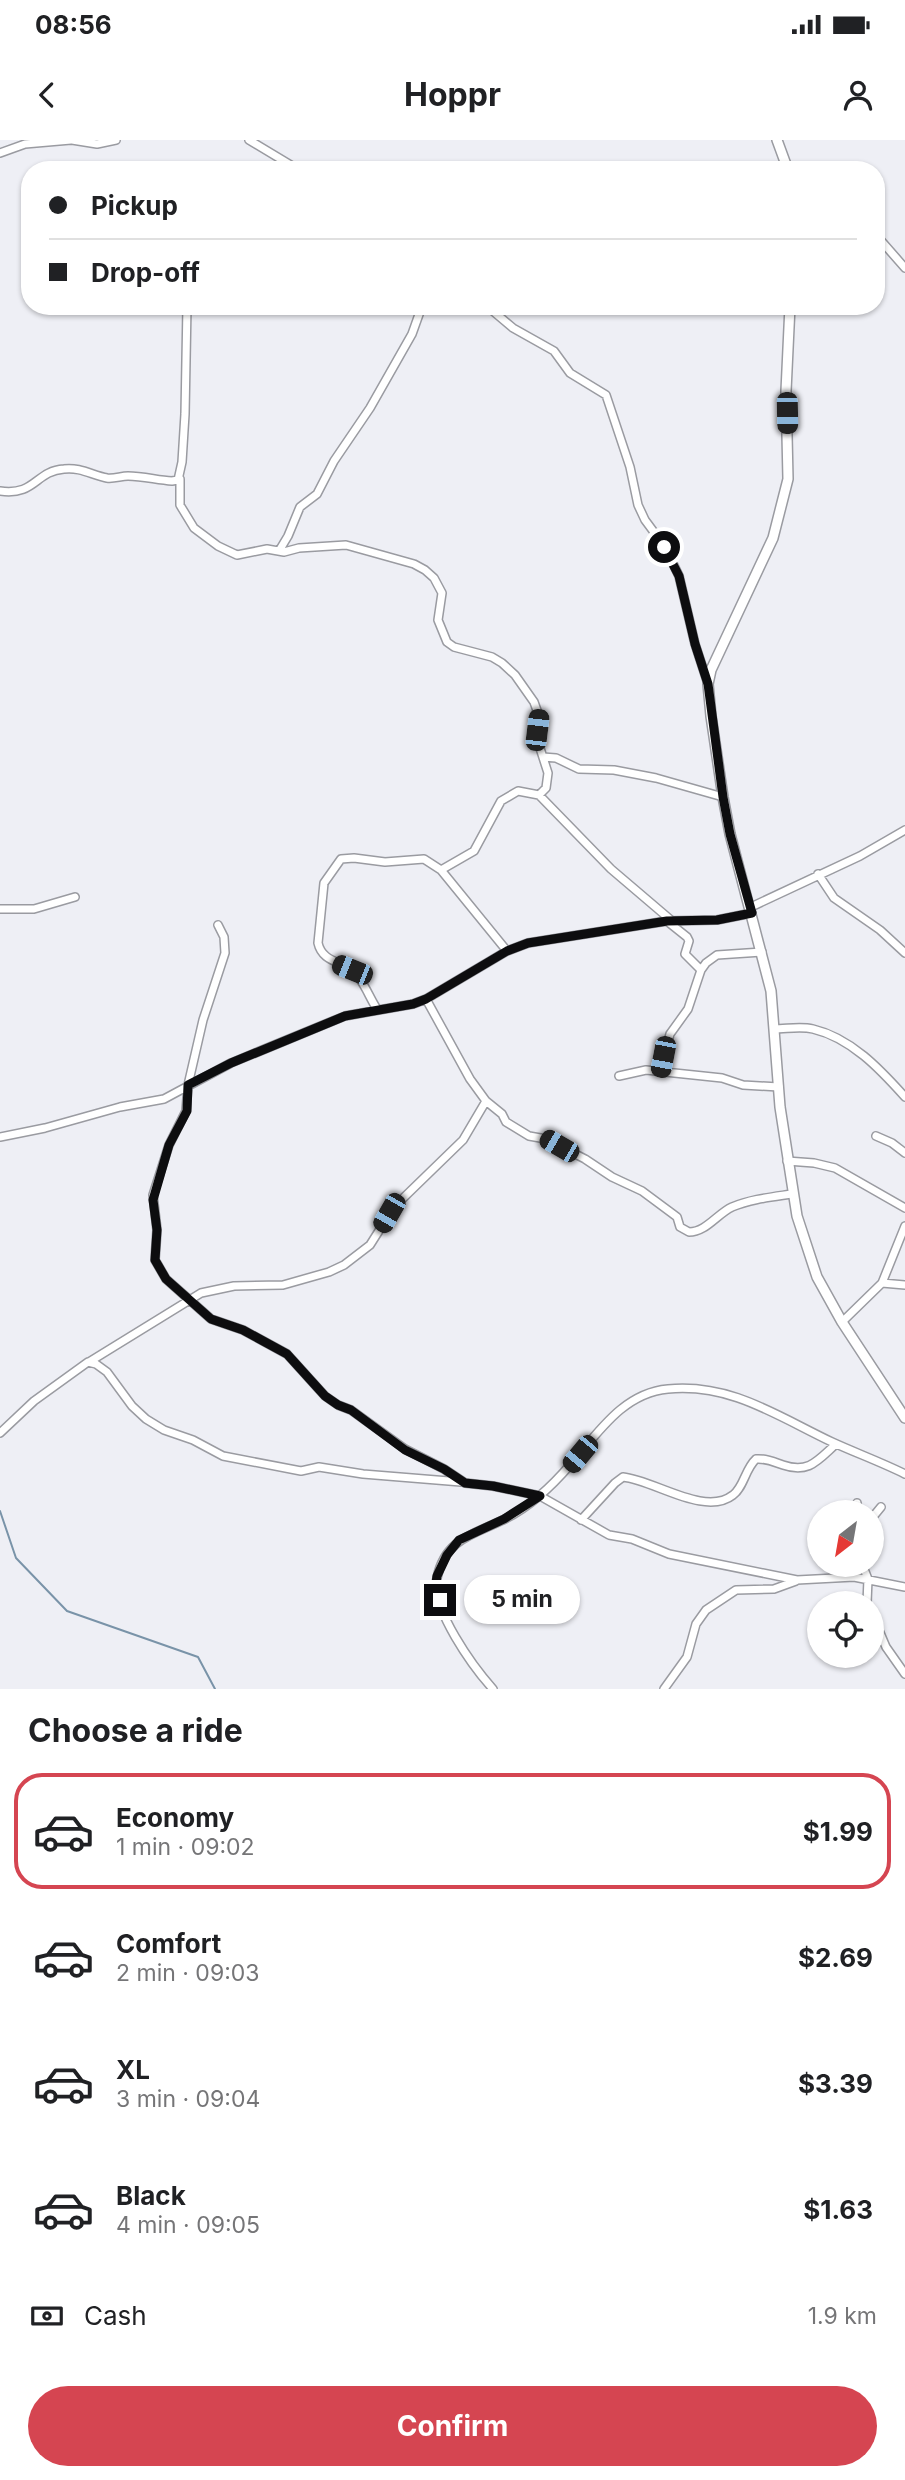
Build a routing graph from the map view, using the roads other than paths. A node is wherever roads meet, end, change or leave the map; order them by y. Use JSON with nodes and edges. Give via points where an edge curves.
{"nodes":[{"id":1,"x":72,"y":140,"type":"edge"},
{"id":2,"x":116,"y":140,"type":"edge"},
{"id":3,"x":250,"y":140,"type":"edge"},
{"id":4,"x":777,"y":140,"type":"edge"},
{"id":5,"x":0,"y":153,"type":"edge"},
{"id":6,"x":284,"y":161,"type":"edge"},
{"id":7,"x":785,"y":161,"type":"edge"},
{"id":8,"x":885,"y":245,"type":"edge"},
{"id":9,"x":905,"y":268,"type":"edge"},
{"id":10,"x":187,"y":315,"type":"edge"},
{"id":11,"x":419,"y":315,"type":"edge"},
{"id":12,"x":498,"y":315,"type":"edge"},
{"id":13,"x":790,"y":315,"type":"edge"},
{"id":14,"x":180,"y":479,"type":"junction"},
{"id":15,"x":0,"y":491,"type":"edge"},
{"id":16,"x":279,"y":551,"type":"junction"},
{"id":17,"x":708,"y":684,"type":"junction"},
{"id":18,"x":544,"y":757,"type":"junction"},
{"id":19,"x":539,"y":795,"type":"junction"},
{"id":20,"x":723,"y":797,"type":"junction"},
{"id":21,"x":904,"y":831,"type":"edge"},
{"id":22,"x":441,"y":870,"type":"junction"},
{"id":23,"x":818,"y":874,"type":"junction"},
{"id":24,"x":75,"y":897,"type":"dead end"},
{"id":25,"x":0,"y":909,"type":"edge"},
{"id":26,"x":751,"y":910,"type":"junction"},
{"id":27,"x":670,"y":921,"type":"junction"},
{"id":28,"x":218,"y":925,"type":"dead end"},
{"id":29,"x":507,"y":951,"type":"junction"},
{"id":30,"x":762,"y":952,"type":"junction"},
{"id":31,"x":905,"y":953,"type":"edge"},
{"id":32,"x":701,"y":970,"type":"junction"},
{"id":33,"x":426,"y":999,"type":"junction"},
{"id":34,"x":377,"y":1009,"type":"junction"},
{"id":35,"x":774,"y":1030,"type":"junction"},
{"id":36,"x":660,"y":1072,"type":"junction"},
{"id":37,"x":619,"y":1076,"type":"dead end"},
{"id":38,"x":188,"y":1085,"type":"junction"},
{"id":39,"x":779,"y":1087,"type":"junction"},
{"id":40,"x":905,"y":1097,"type":"edge"},
{"id":41,"x":486,"y":1101,"type":"junction"},
{"id":42,"x":876,"y":1136,"type":"dead end"},
{"id":43,"x":0,"y":1137,"type":"edge"},
{"id":44,"x":905,"y":1153,"type":"edge"},
{"id":45,"x":787,"y":1161,"type":"junction"},
{"id":46,"x":792,"y":1194,"type":"junction"},
{"id":47,"x":905,"y":1208,"type":"edge"},
{"id":48,"x":905,"y":1226,"type":"edge"},
{"id":49,"x":882,"y":1283,"type":"junction"},
{"id":50,"x":905,"y":1284,"type":"edge"},
{"id":51,"x":191,"y":1299,"type":"junction"},
{"id":52,"x":842,"y":1322,"type":"junction"},
{"id":53,"x":88,"y":1362,"type":"junction"},
{"id":54,"x":905,"y":1417,"type":"edge"},
{"id":55,"x":0,"y":1433,"type":"edge"},
{"id":56,"x":836,"y":1444,"type":"junction"},
{"id":57,"x":905,"y":1474,"type":"edge"},
{"id":58,"x":465,"y":1483,"type":"junction"},
{"id":59,"x":540,"y":1496,"type":"junction"},
{"id":60,"x":581,"y":1520,"type":"junction"},
{"id":61,"x":867,"y":1579,"type":"junction"},
{"id":62,"x":797,"y":1580,"type":"junction"},
{"id":63,"x":905,"y":1587,"type":"edge"},
{"id":64,"x":867,"y":1591,"type":"edge"},
{"id":65,"x":884,"y":1642,"type":"edge"},
{"id":66,"x":905,"y":1674,"type":"edge"},
{"id":67,"x":494,"y":1689,"type":"edge"},
{"id":68,"x":664,"y":1689,"type":"edge"}],
"edges":[{"from":1,"to":2,"type":"street","via":[[93,144]]},
{"from":1,"to":5,"type":"street","via":[[25,144]]},
{"from":3,"to":6,"type":"street"},
{"from":4,"to":7,"type":"street"},
{"from":8,"to":9,"type":"street"},
{"from":10,"to":14,"type":"street"},
{"from":11,"to":16,"type":"street","via":[[370,408],[317,494],[300,507]]},
{"from":12,"to":17,"type":"street","via":[[554,351],[570,373],[607,395],[638,505],[679,576]]},
{"from":13,"to":17,"type":"street","via":[[788,479],[773,538],[722,642]]},
{"from":14,"to":15,"type":"street","via":[[107,478],[63,468],[26,489]]},
{"from":14,"to":16,"type":"street","via":[[180,505],[200,534],[237,555]]},
{"from":16,"to":18,"type":"street","via":[[346,545],[425,570],[442,593],[438,614],[447,642],[502,663],[530,696],[537,709],[537,738]]},
{"from":17,"to":20,"type":"street"},
{"from":18,"to":19,"type":"street","via":[[548,782]]},
{"from":18,"to":20,"type":"street","via":[[579,769],[656,778]]},
{"from":19,"to":22,"type":"street","via":[[518,791],[501,801],[478,847]]},
{"from":19,"to":27,"type":"street"},
{"from":20,"to":26,"type":"street"},
{"from":21,"to":23,"type":"street"},
{"from":22,"to":29,"type":"street"},
{"from":22,"to":34,"type":"street","via":[[424,859],[384,862],[345,857],[324,883],[319,950],[356,973]]},
{"from":23,"to":26,"type":"street"},
{"from":23,"to":31,"type":"street","via":[[834,898]]},
{"from":24,"to":25,"type":"street","via":[[34,909]]},
{"from":26,"to":27,"type":"street","via":[[717,920]]},
{"from":26,"to":30,"type":"street"},
{"from":27,"to":29,"type":"street","via":[[560,937]]},
{"from":27,"to":32,"type":"street","via":[[687,937],[685,952]]},
{"from":28,"to":38,"type":"street","via":[[225,953]]},
{"from":29,"to":33,"type":"street"},
{"from":30,"to":32,"type":"street","via":[[717,955]]},
{"from":30,"to":35,"type":"street"},
{"from":32,"to":36,"type":"street","via":[[688,1009],[670,1034]]},
{"from":33,"to":34,"type":"street"},
{"from":33,"to":41,"type":"street","via":[[460,1064]]},
{"from":34,"to":38,"type":"street","via":[[345,1016]]},
{"from":35,"to":39,"type":"street"},
{"from":35,"to":40,"type":"street","via":[[813,1029],[840,1041],[877,1066]]},
{"from":36,"to":37,"type":"street","via":[[642,1070]]},
{"from":36,"to":39,"type":"street"},
{"from":38,"to":43,"type":"street","via":[[164,1099]]},
{"from":38,"to":51,"type":"street","via":[[187,1111],[169,1145],[153,1200],[155,1260],[166,1279]]},
{"from":39,"to":45,"type":"street"},
{"from":41,"to":46,"type":"street","via":[[506,1122],[529,1136],[546,1139],[647,1193],[689,1232],[702,1230],[733,1206]]},
{"from":41,"to":51,"type":"street","via":[[463,1140],[394,1207],[370,1245],[344,1265],[283,1284],[215,1288]]},
{"from":42,"to":44,"type":"street"},
{"from":45,"to":46,"type":"street"},
{"from":45,"to":47,"type":"street","via":[[835,1168]]},
{"from":46,"to":52,"type":"street","via":[[813,1268]]},
{"from":48,"to":49,"type":"street"},
{"from":49,"to":50,"type":"street"},
{"from":49,"to":52,"type":"street"},
{"from":51,"to":53,"type":"street"},
{"from":51,"to":58,"type":"street","via":[[211,1319],[287,1354],[325,1396],[405,1450]]},
{"from":52,"to":54,"type":"street"},
{"from":53,"to":55,"type":"street","via":[[34,1401]]},
{"from":53,"to":58,"type":"street","via":[[102,1367],[146,1419],[223,1456],[301,1471],[319,1467]]},
{"from":56,"to":57,"type":"street"},
{"from":56,"to":59,"type":"street","via":[[735,1394],[666,1389],[632,1401],[613,1416]]},
{"from":56,"to":60,"type":"street","via":[[804,1469],[756,1459],[735,1494],[714,1502],[697,1502],[623,1477]]},
{"from":58,"to":59,"type":"street"},
{"from":59,"to":60,"type":"street"},
{"from":59,"to":67,"type":"street","via":[[463,1537],[437,1576],[440,1600],[453,1632]]},
{"from":60,"to":62,"type":"street","via":[[658,1552]]},
{"from":61,"to":62,"type":"street"},
{"from":61,"to":63,"type":"street"},
{"from":61,"to":64,"type":"street"},
{"from":62,"to":68,"type":"street","via":[[775,1589],[736,1590],[706,1610],[696,1623],[684,1663]]},
{"from":65,"to":66,"type":"street"}]}
